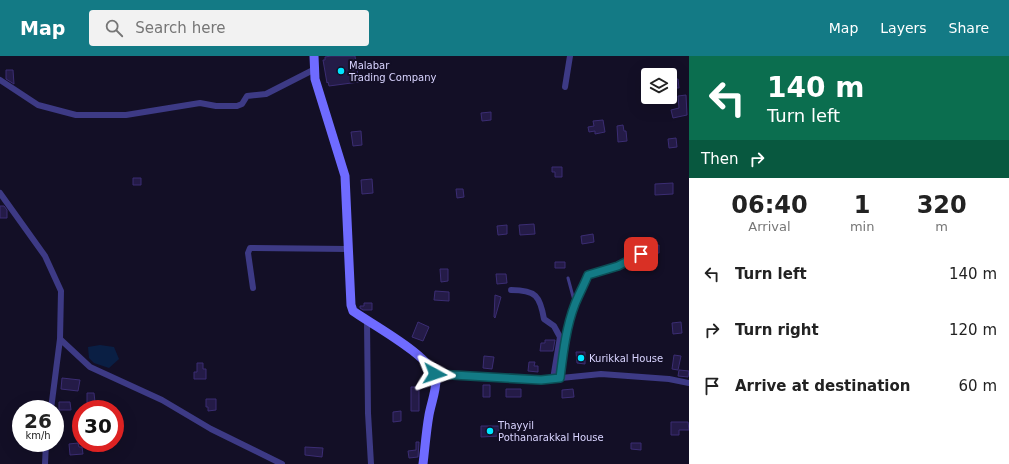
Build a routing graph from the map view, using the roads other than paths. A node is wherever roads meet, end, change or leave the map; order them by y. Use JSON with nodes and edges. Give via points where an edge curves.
{"nodes":[{"id":1,"x":314,"y":56,"type":"edge"},
{"id":2,"x":570,"y":56,"type":"edge"},
{"id":3,"x":315,"y":69,"type":"junction"},
{"id":4,"x":0,"y":80,"type":"edge"},
{"id":5,"x":565,"y":87,"type":"dead end"},
{"id":6,"x":0,"y":193,"type":"edge"},
{"id":7,"x":348,"y":249,"type":"junction"},
{"id":8,"x":641,"y":254,"type":"dead end"},
{"id":9,"x":568,"y":278,"type":"dead end"},
{"id":10,"x":253,"y":288,"type":"dead end"},
{"id":11,"x":511,"y":290,"type":"dead end"},
{"id":12,"x":575,"y":304,"type":"junction"},
{"id":13,"x":367,"y":321,"type":"junction"},
{"id":14,"x":60,"y":339,"type":"junction"},
{"id":15,"x":435,"y":374,"type":"junction"},
{"id":16,"x":560,"y":378,"type":"junction"},
{"id":17,"x":553,"y":379,"type":"junction"},
{"id":18,"x":689,"y":383,"type":"edge"},
{"id":19,"x":52,"y":400,"type":"edge"},
{"id":20,"x":46,"y":452,"type":"edge"},
{"id":21,"x":45,"y":464,"type":"edge"},
{"id":22,"x":282,"y":464,"type":"edge"},
{"id":23,"x":371,"y":464,"type":"edge"},
{"id":24,"x":423,"y":464,"type":"edge"}],
"edges":[{"from":1,"to":3,"type":"main road"},
{"from":2,"to":5,"type":"street"},
{"from":3,"to":4,"type":"street","via":[[266,94],[247,96],[242,104],[237,106],[200,103],[126,115],[76,115],[55,110],[38,105]]},
{"from":3,"to":7,"type":"main road","via":[[345,176]]},
{"from":6,"to":14,"type":"street","via":[[45,256],[61,291]]},
{"from":7,"to":10,"type":"street","via":[[250,248],[248,253]]},
{"from":7,"to":13,"type":"main road","via":[[351,305],[353,311]]},
{"from":8,"to":12,"type":"lane","via":[[618,266],[588,275]]},
{"from":9,"to":12,"type":"lane"},
{"from":11,"to":17,"type":"street","via":[[532,292],[541,302],[544,319],[554,326],[560,337]]},
{"from":12,"to":16,"type":"lane","via":[[563,350]]},
{"from":13,"to":15,"type":"main road","via":[[398,340],[426,362]]},
{"from":13,"to":23,"type":"street"},
{"from":14,"to":19,"type":"street"},
{"from":14,"to":22,"type":"street","via":[[90,367],[162,400],[211,429]]},
{"from":15,"to":17,"type":"street"},
{"from":15,"to":24,"type":"main road"},
{"from":16,"to":17,"type":"street"},
{"from":16,"to":18,"type":"street","via":[[601,374],[669,378]]},
{"from":20,"to":21,"type":"street"}]}
